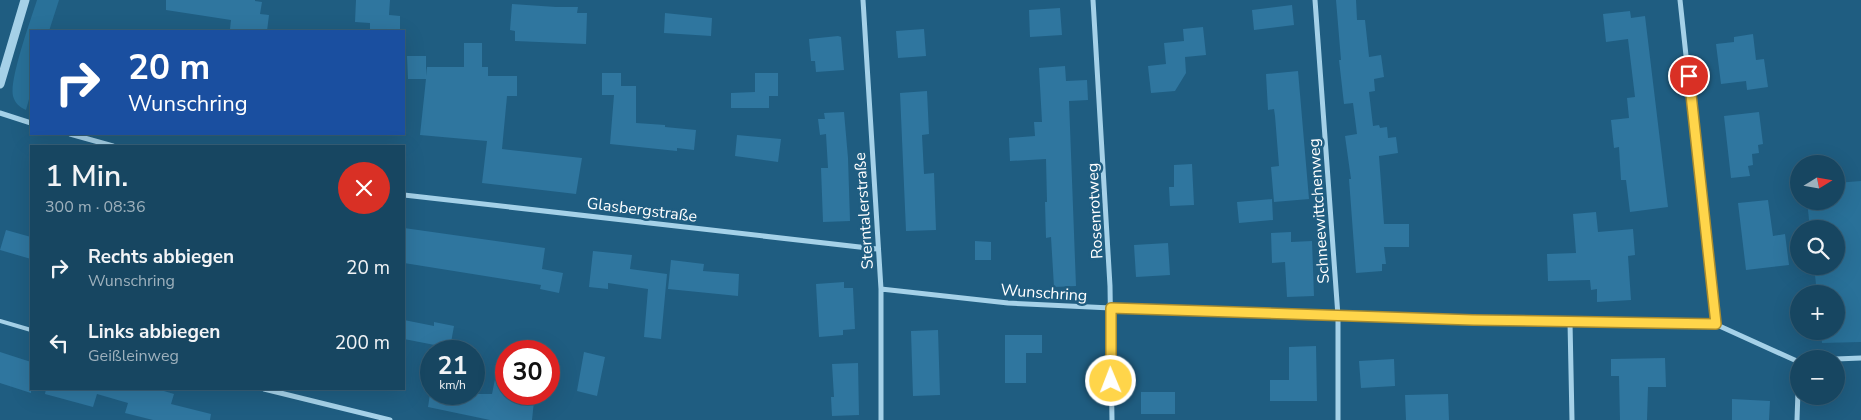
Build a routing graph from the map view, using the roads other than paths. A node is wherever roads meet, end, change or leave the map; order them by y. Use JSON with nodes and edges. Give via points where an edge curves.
{"nodes":[{"id":1,"x":25,"y":0,"type":"edge"},
{"id":2,"x":863,"y":0,"type":"edge"},
{"id":3,"x":1093,"y":0,"type":"edge"},
{"id":4,"x":1315,"y":0,"type":"edge"},
{"id":5,"x":1680,"y":0,"type":"edge"},
{"id":6,"x":0,"y":84,"type":"edge"},
{"id":7,"x":0,"y":113,"type":"edge"},
{"id":8,"x":30,"y":122,"type":"edge"},
{"id":9,"x":74,"y":135,"type":"edge"},
{"id":10,"x":109,"y":145,"type":"edge"},
{"id":11,"x":405,"y":195,"type":"edge"},
{"id":12,"x":877,"y":249,"type":"junction"},
{"id":13,"x":881,"y":289,"type":"junction"},
{"id":14,"x":1111,"y":308,"type":"junction"},
{"id":15,"x":1338,"y":316,"type":"junction"},
{"id":16,"x":0,"y":320,"type":"edge"},
{"id":17,"x":1570,"y":322,"type":"junction"},
{"id":18,"x":1716,"y":324,"type":"junction"},
{"id":19,"x":30,"y":330,"type":"edge"},
{"id":20,"x":1790,"y":358,"type":"edge"},
{"id":21,"x":1861,"y":358,"type":"edge"},
{"id":22,"x":1845,"y":359,"type":"edge"},
{"id":23,"x":268,"y":390,"type":"edge"},
{"id":24,"x":1798,"y":405,"type":"edge"},
{"id":25,"x":390,"y":420,"type":"edge"},
{"id":26,"x":881,"y":420,"type":"edge"},
{"id":27,"x":1112,"y":420,"type":"edge"},
{"id":28,"x":1338,"y":420,"type":"edge"},
{"id":29,"x":1572,"y":420,"type":"edge"},
{"id":30,"x":1797,"y":420,"type":"edge"}],
"edges":[{"from":1,"to":6,"type":"street"},
{"from":2,"to":12,"type":"street","name":"Sterntalerstraße"},
{"from":3,"to":14,"type":"street","name":"Rosenrotweg"},
{"from":4,"to":15,"type":"street","name":"Schneewittchenweg"},
{"from":5,"to":18,"type":"street"},
{"from":7,"to":8,"type":"street"},
{"from":9,"to":10,"type":"street"},
{"from":11,"to":12,"type":"street","name":"Glasbergstraße"},
{"from":12,"to":13,"type":"street","name":"Sterntalerstraße"},
{"from":13,"to":14,"type":"street","name":"Wunschring","via":[[1008,303]]},
{"from":13,"to":26,"type":"street","name":"Sterntalerstraße"},
{"from":14,"to":15,"type":"street","name":"Wunschring"},
{"from":14,"to":27,"type":"street","name":"Rosenrotweg"},
{"from":15,"to":17,"type":"street","name":"Wunschring"},
{"from":15,"to":28,"type":"street","name":"Schneewittchenweg"},
{"from":16,"to":19,"type":"lane"},
{"from":17,"to":18,"type":"street","name":"Wunschring"},
{"from":17,"to":29,"type":"street"},
{"from":18,"to":20,"type":"street"},
{"from":21,"to":22,"type":"street"},
{"from":23,"to":25,"type":"street"},
{"from":24,"to":30,"type":"street"}]}
